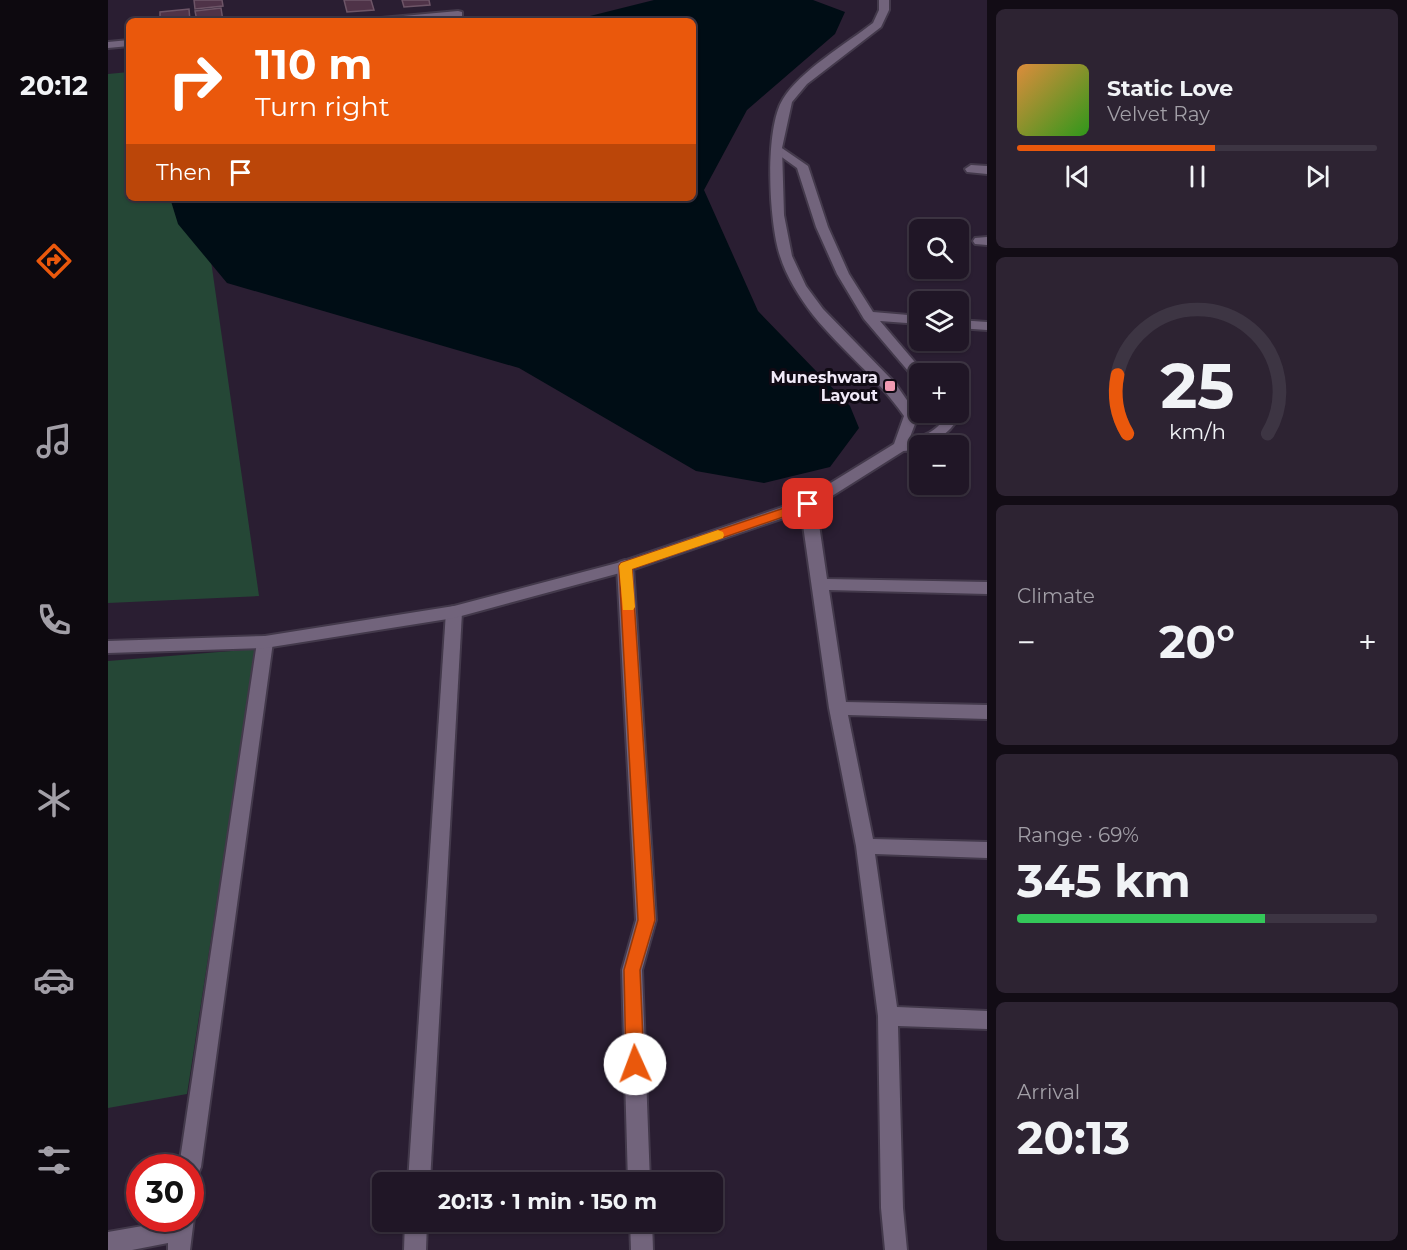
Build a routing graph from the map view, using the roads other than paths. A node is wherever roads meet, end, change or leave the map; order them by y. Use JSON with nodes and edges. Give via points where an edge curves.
{"nodes":[{"id":1,"x":884,"y":0,"type":"edge"},
{"id":2,"x":458,"y":14,"type":"dead end"},
{"id":3,"x":414,"y":18,"type":"edge"},
{"id":4,"x":126,"y":43,"type":"edge"},
{"id":5,"x":108,"y":45,"type":"edge"},
{"id":6,"x":776,"y":148,"type":"junction"},
{"id":7,"x":971,"y":169,"type":"dead end"},
{"id":8,"x":987,"y":170,"type":"edge"},
{"id":9,"x":869,"y":316,"type":"junction"},
{"id":10,"x":909,"y":319,"type":"edge"},
{"id":11,"x":969,"y":325,"type":"edge"},
{"id":12,"x":987,"y":326,"type":"edge"},
{"id":13,"x":909,"y":363,"type":"edge"},
{"id":14,"x":948,"y":423,"type":"edge"},
{"id":15,"x":900,"y":447,"type":"junction"},
{"id":16,"x":808,"y":504,"type":"junction"},
{"id":17,"x":626,"y":566,"type":"junction"},
{"id":18,"x":820,"y":584,"type":"junction"},
{"id":19,"x":987,"y":588,"type":"edge"},
{"id":20,"x":454,"y":612,"type":"junction"},
{"id":21,"x":265,"y":642,"type":"junction"},
{"id":22,"x":108,"y":647,"type":"edge"},
{"id":23,"x":838,"y":708,"type":"junction"},
{"id":24,"x":987,"y":712,"type":"edge"},
{"id":25,"x":865,"y":846,"type":"junction"},
{"id":26,"x":987,"y":850,"type":"edge"},
{"id":27,"x":888,"y":1016,"type":"junction"},
{"id":28,"x":987,"y":1020,"type":"edge"},
{"id":29,"x":192,"y":1154,"type":"edge"},
{"id":30,"x":420,"y":1172,"type":"edge"},
{"id":31,"x":639,"y":1172,"type":"edge"},
{"id":32,"x":416,"y":1232,"type":"edge"},
{"id":33,"x":641,"y":1232,"type":"edge"},
{"id":34,"x":181,"y":1233,"type":"edge"},
{"id":35,"x":108,"y":1243,"type":"edge"},
{"id":36,"x":415,"y":1250,"type":"edge"},
{"id":37,"x":642,"y":1250,"type":"edge"},
{"id":38,"x":896,"y":1250,"type":"edge"}],
"edges":[{"from":1,"to":6,"type":"street","via":[[877,25],[803,82],[788,101]]},
{"from":2,"to":3,"type":"street"},
{"from":4,"to":5,"type":"street"},
{"from":6,"to":9,"type":"street","via":[[802,166],[822,227],[843,274]]},
{"from":6,"to":15,"type":"street","via":[[777,215],[786,256],[818,312],[890,387],[911,416]]},
{"from":7,"to":8,"type":"street"},
{"from":9,"to":10,"type":"street"},
{"from":9,"to":13,"type":"street"},
{"from":11,"to":12,"type":"street"},
{"from":14,"to":15,"type":"street","via":[[943,432]]},
{"from":15,"to":16,"type":"street"},
{"from":16,"to":17,"type":"street"},
{"from":16,"to":18,"type":"street"},
{"from":17,"to":20,"type":"street"},
{"from":17,"to":31,"type":"street","via":[[646,920],[632,970]]},
{"from":18,"to":19,"type":"street"},
{"from":18,"to":23,"type":"street"},
{"from":20,"to":21,"type":"street"},
{"from":20,"to":30,"type":"street"},
{"from":21,"to":22,"type":"street"},
{"from":21,"to":29,"type":"street"},
{"from":23,"to":24,"type":"street"},
{"from":23,"to":25,"type":"street"},
{"from":25,"to":26,"type":"street"},
{"from":25,"to":27,"type":"street"},
{"from":27,"to":28,"type":"street"},
{"from":27,"to":38,"type":"street"},
{"from":32,"to":36,"type":"street"},
{"from":33,"to":37,"type":"street"},
{"from":34,"to":35,"type":"street"}]}
